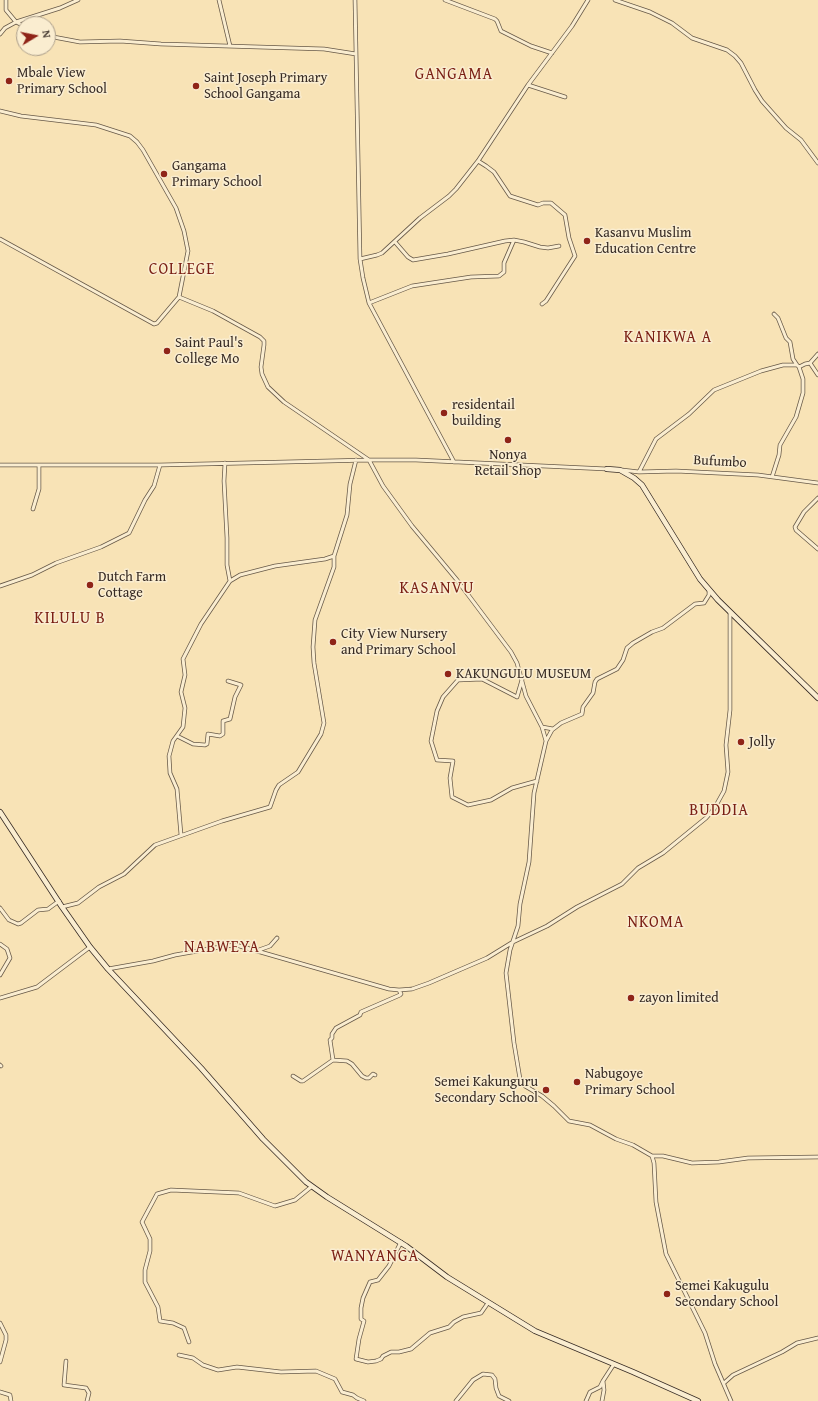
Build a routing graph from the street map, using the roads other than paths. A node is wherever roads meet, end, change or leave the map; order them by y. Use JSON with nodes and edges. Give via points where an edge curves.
{"nodes":[{"id":1,"x":6,"y":0,"type":"edge"},
{"id":2,"x":78,"y":0,"type":"edge"},
{"id":3,"x":219,"y":0,"type":"edge"},
{"id":4,"x":355,"y":0,"type":"edge"},
{"id":5,"x":445,"y":0,"type":"edge"},
{"id":6,"x":588,"y":0,"type":"edge"},
{"id":7,"x":615,"y":0,"type":"edge"},
{"id":8,"x":35,"y":16,"type":"edge"},
{"id":9,"x":16,"y":22,"type":"joint"},
{"id":10,"x":0,"y":34,"type":"edge"},
{"id":11,"x":56,"y":38,"type":"edge"},
{"id":12,"x":230,"y":46,"type":"junction"},
{"id":13,"x":552,"y":53,"type":"junction"},
{"id":14,"x":356,"y":54,"type":"junction"},
{"id":15,"x":528,"y":85,"type":"junction"},
{"id":16,"x":565,"y":97,"type":"dead end"},
{"id":17,"x":0,"y":111,"type":"edge"},
{"id":18,"x":478,"y":161,"type":"junction"},
{"id":19,"x":818,"y":163,"type":"edge"},
{"id":20,"x":0,"y":239,"type":"edge"},
{"id":21,"x":514,"y":240,"type":"junction"},
{"id":22,"x":395,"y":242,"type":"junction"},
{"id":23,"x":559,"y":246,"type":"dead end"},
{"id":24,"x":360,"y":259,"type":"junction"},
{"id":25,"x":178,"y":297,"type":"junction"},
{"id":26,"x":369,"y":303,"type":"junction"},
{"id":27,"x":542,"y":304,"type":"dead end"},
{"id":28,"x":774,"y":314,"type":"dead end"},
{"id":29,"x":818,"y":354,"type":"edge"},
{"id":30,"x":810,"y":363,"type":"junction"},
{"id":31,"x":798,"y":366,"type":"junction"},
{"id":32,"x":818,"y":375,"type":"edge"},
{"id":33,"x":356,"y":460,"type":"junction"},
{"id":34,"x":369,"y":460,"type":"junction"},
{"id":35,"x":225,"y":462,"type":"junction"},
{"id":36,"x":454,"y":462,"type":"junction"},
{"id":37,"x":0,"y":465,"type":"edge"},
{"id":38,"x":160,"y":465,"type":"junction"},
{"id":39,"x":39,"y":466,"type":"junction"},
{"id":40,"x":606,"y":469,"type":"joint"},
{"id":41,"x":620,"y":470,"type":"junction"},
{"id":42,"x":639,"y":472,"type":"junction"},
{"id":43,"x":772,"y":477,"type":"junction"},
{"id":44,"x":818,"y":483,"type":"edge"},
{"id":45,"x":818,"y":498,"type":"edge"},
{"id":46,"x":33,"y":509,"type":"dead end"},
{"id":47,"x":818,"y":549,"type":"edge"},
{"id":48,"x":334,"y":556,"type":"junction"},
{"id":49,"x":230,"y":581,"type":"junction"},
{"id":50,"x":0,"y":586,"type":"edge"},
{"id":51,"x":709,"y":589,"type":"junction"},
{"id":52,"x":730,"y":612,"type":"junction"},
{"id":53,"x":522,"y":680,"type":"junction"},
{"id":54,"x":228,"y":681,"type":"dead end"},
{"id":55,"x":818,"y":698,"type":"edge"},
{"id":56,"x":542,"y":727,"type":"junction"},
{"id":57,"x":553,"y":729,"type":"junction"},
{"id":58,"x":177,"y":736,"type":"junction"},
{"id":59,"x":546,"y":741,"type":"junction"},
{"id":60,"x":537,"y":781,"type":"junction"},
{"id":61,"x":0,"y":812,"type":"edge"},
{"id":62,"x":181,"y":835,"type":"junction"},
{"id":63,"x":59,"y":901,"type":"junction"},
{"id":64,"x":62,"y":906,"type":"junction"},
{"id":65,"x":0,"y":908,"type":"edge"},
{"id":66,"x":277,"y":938,"type":"dead end"},
{"id":67,"x":513,"y":942,"type":"junction"},
{"id":68,"x":0,"y":944,"type":"edge"},
{"id":69,"x":90,"y":947,"type":"junction"},
{"id":70,"x":505,"y":947,"type":"junction"},
{"id":71,"x":254,"y":951,"type":"junction"},
{"id":72,"x":508,"y":958,"type":"junction"},
{"id":73,"x":108,"y":969,"type":"junction"},
{"id":74,"x":0,"y":975,"type":"edge"},
{"id":75,"x":399,"y":990,"type":"junction"},
{"id":76,"x":0,"y":998,"type":"edge"},
{"id":77,"x":333,"y":1060,"type":"junction"},
{"id":78,"x":376,"y":1075,"type":"dead end"},
{"id":79,"x":293,"y":1076,"type":"dead end"},
{"id":80,"x":652,"y":1156,"type":"junction"},
{"id":81,"x":818,"y":1157,"type":"edge"},
{"id":82,"x":311,"y":1186,"type":"junction"},
{"id":83,"x":401,"y":1242,"type":"junction"},
{"id":84,"x":488,"y":1303,"type":"junction"},
{"id":85,"x":0,"y":1323,"type":"edge"},
{"id":86,"x":818,"y":1338,"type":"edge"},
{"id":87,"x":189,"y":1342,"type":"dead end"},
{"id":88,"x":179,"y":1356,"type":"dead end"},
{"id":89,"x":66,"y":1361,"type":"dead end"},
{"id":90,"x":0,"y":1362,"type":"edge"},
{"id":91,"x":614,"y":1364,"type":"junction"},
{"id":92,"x":603,"y":1381,"type":"junction"},
{"id":93,"x":724,"y":1384,"type":"junction"},
{"id":94,"x":0,"y":1392,"type":"edge"},
{"id":95,"x":11,"y":1401,"type":"edge"},
{"id":96,"x":88,"y":1401,"type":"edge"},
{"id":97,"x":364,"y":1401,"type":"edge"},
{"id":98,"x":456,"y":1401,"type":"edge"},
{"id":99,"x":509,"y":1401,"type":"edge"},
{"id":100,"x":586,"y":1401,"type":"edge"},
{"id":101,"x":602,"y":1401,"type":"edge"},
{"id":102,"x":698,"y":1401,"type":"edge"},
{"id":103,"x":731,"y":1401,"type":"edge"}],
"edges":[{"from":1,"to":9,"type":"street","via":[[6,10]]},
{"from":2,"to":8,"type":"street"},
{"from":3,"to":12,"type":"street"},
{"from":4,"to":14,"type":"street"},
{"from":5,"to":13,"type":"street","via":[[495,19],[501,31]]},
{"from":6,"to":13,"type":"street"},
{"from":7,"to":19,"type":"street","via":[[650,12],[672,23],[692,38],[727,50],[735,56],[762,101],[786,128],[801,140]]},
{"from":9,"to":10,"type":"street"},
{"from":11,"to":12,"type":"street","via":[[80,42],[120,41]]},
{"from":12,"to":14,"type":"street","via":[[324,49]]},
{"from":13,"to":15,"type":"street"},
{"from":14,"to":24,"type":"street"},
{"from":15,"to":16,"type":"street"},
{"from":15,"to":18,"type":"street"},
{"from":17,"to":25,"type":"street","via":[[96,125],[130,136],[137,142],[176,208],[184,231],[188,252]]},
{"from":18,"to":22,"type":"street","via":[[449,196],[420,218]]},
{"from":18,"to":27,"type":"street","via":[[494,172],[510,196],[538,205],[551,203],[565,214],[575,256]]},
{"from":20,"to":25,"type":"street","via":[[154,324]]},
{"from":21,"to":22,"type":"street","via":[[417,260],[408,257]]},
{"from":21,"to":23,"type":"street","via":[[540,248]]},
{"from":21,"to":26,"type":"street","via":[[504,263],[504,272],[499,276],[471,277],[412,286]]},
{"from":22,"to":24,"type":"street","via":[[377,255]]},
{"from":24,"to":26,"type":"street"},
{"from":25,"to":34,"type":"street","via":[[213,311],[260,337],[264,341],[262,374],[268,387],[284,402]]},
{"from":26,"to":36,"type":"street"},
{"from":28,"to":31,"type":"street","via":[[790,342],[793,359]]},
{"from":29,"to":30,"type":"street"},
{"from":30,"to":31,"type":"street"},
{"from":30,"to":32,"type":"street"},
{"from":31,"to":42,"type":"street","via":[[783,365],[761,371],[714,390],[689,414],[656,439]]},
{"from":31,"to":43,"type":"street","via":[[803,379],[803,393],[796,417],[780,445]]},
{"from":33,"to":34,"type":"street"},
{"from":33,"to":35,"type":"street"},
{"from":33,"to":48,"type":"street","via":[[346,519]]},
{"from":34,"to":36,"type":"street"},
{"from":34,"to":53,"type":"street","via":[[383,486],[412,526],[511,652]]},
{"from":35,"to":38,"type":"street"},
{"from":35,"to":49,"type":"street","via":[[227,565]]},
{"from":36,"to":40,"type":"street"},
{"from":37,"to":39,"type":"street"},
{"from":38,"to":39,"type":"street"},
{"from":38,"to":50,"type":"street","via":[[154,486],[144,500],[129,533],[101,547]]},
{"from":39,"to":46,"type":"street","via":[[39,489]]},
{"from":40,"to":41,"type":"street"},
{"from":41,"to":42,"type":"street","name":"Bufumbo"},
{"from":41,"to":51,"type":"street","via":[[642,486],[700,579]]},
{"from":42,"to":43,"type":"street","name":"Bufumbo","via":[[676,471]]},
{"from":43,"to":44,"type":"street","name":"Bufumbo"},
{"from":45,"to":47,"type":"street","via":[[795,526],[796,530]]},
{"from":48,"to":49,"type":"street","via":[[255,570]]},
{"from":48,"to":62,"type":"street","via":[[332,576],[315,620],[313,647],[324,723],[321,734],[298,772],[279,785],[270,807]]},
{"from":49,"to":58,"type":"street","via":[[201,624],[183,660],[185,675],[181,692],[185,708],[183,727]]},
{"from":51,"to":52,"type":"street"},
{"from":51,"to":57,"type":"street","via":[[709,595],[704,603],[696,604],[663,628],[633,642],[627,648],[617,669],[597,679],[582,714]]},
{"from":52,"to":55,"type":"street"},
{"from":52,"to":67,"type":"street","via":[[730,710],[726,744],[728,772],[724,791],[714,809],[663,854],[638,868],[622,884]]},
{"from":53,"to":56,"type":"street","via":[[529,702]]},
{"from":53,"to":60,"type":"street","via":[[518,698],[482,679],[458,680],[443,697],[437,711],[431,741],[437,760],[453,761],[450,778],[452,796],[468,804],[492,800],[512,788]]},
{"from":54,"to":58,"type":"street","via":[[241,685],[235,697],[230,719],[223,721],[223,734],[208,734],[205,746],[193,744]]},
{"from":56,"to":57,"type":"street"},
{"from":56,"to":59,"type":"street"},
{"from":57,"to":59,"type":"street"},
{"from":58,"to":62,"type":"street","via":[[169,756],[170,773],[177,789]]},
{"from":59,"to":60,"type":"street"},
{"from":60,"to":67,"type":"street","via":[[529,862]]},
{"from":61,"to":63,"type":"street"},
{"from":62,"to":64,"type":"street","via":[[155,845],[130,870],[99,887],[78,903]]},
{"from":63,"to":64,"type":"street"},
{"from":63,"to":65,"type":"street","via":[[48,909],[38,910],[18,924],[10,920]]},
{"from":64,"to":69,"type":"street"},
{"from":66,"to":71,"type":"street","via":[[270,946]]},
{"from":67,"to":70,"type":"street"},
{"from":67,"to":72,"type":"street"},
{"from":68,"to":74,"type":"street","via":[[7,949],[10,958]]},
{"from":69,"to":73,"type":"street"},
{"from":69,"to":76,"type":"street","via":[[37,987]]},
{"from":70,"to":72,"type":"street"},
{"from":70,"to":75,"type":"street","via":[[486,958],[416,988]]},
{"from":71,"to":73,"type":"street","via":[[226,946]]},
{"from":71,"to":75,"type":"street"},
{"from":72,"to":80,"type":"street","via":[[506,973],[511,1020],[519,1074],[524,1085],[542,1096],[568,1120],[590,1125]]},
{"from":73,"to":82,"type":"street","via":[[276,1153]]},
{"from":75,"to":77,"type":"street","via":[[400,995],[361,1012],[336,1028],[330,1040]]},
{"from":77,"to":78,"type":"street","via":[[347,1061],[366,1078]]},
{"from":77,"to":79,"type":"street","via":[[303,1081]]},
{"from":80,"to":81,"type":"street","via":[[692,1163],[748,1158]]},
{"from":80,"to":93,"type":"street","via":[[656,1202],[666,1254],[705,1333]]},
{"from":82,"to":83,"type":"street"},
{"from":82,"to":87,"type":"street","via":[[295,1200],[275,1206],[239,1193],[171,1190],[158,1194],[142,1222],[150,1239],[145,1270],[146,1282],[158,1307],[160,1321],[184,1328]]},
{"from":83,"to":84,"type":"street","via":[[447,1277]]},
{"from":83,"to":84,"type":"street","via":[[378,1280],[370,1282],[363,1298],[361,1318],[364,1321],[356,1359],[376,1361],[390,1352],[411,1349],[430,1333],[450,1327],[463,1317],[481,1313]]},
{"from":84,"to":91,"type":"street","via":[[547,1337]]},
{"from":85,"to":90,"type":"street","via":[[6,1335]]},
{"from":86,"to":93,"type":"street","via":[[797,1343],[733,1374]]},
{"from":88,"to":97,"type":"street","via":[[193,1358],[218,1370],[237,1367],[281,1372],[316,1371],[335,1379],[342,1392]]},
{"from":89,"to":96,"type":"street","via":[[64,1385],[86,1388],[89,1393]]},
{"from":91,"to":92,"type":"street"},
{"from":91,"to":102,"type":"street"},
{"from":92,"to":100,"type":"street","via":[[600,1387],[590,1392]]},
{"from":92,"to":101,"type":"street"},
{"from":93,"to":103,"type":"street"},
{"from":94,"to":95,"type":"street","via":[[10,1395]]},
{"from":98,"to":99,"type":"street","via":[[473,1380],[483,1374],[492,1375],[499,1396]]}]}
